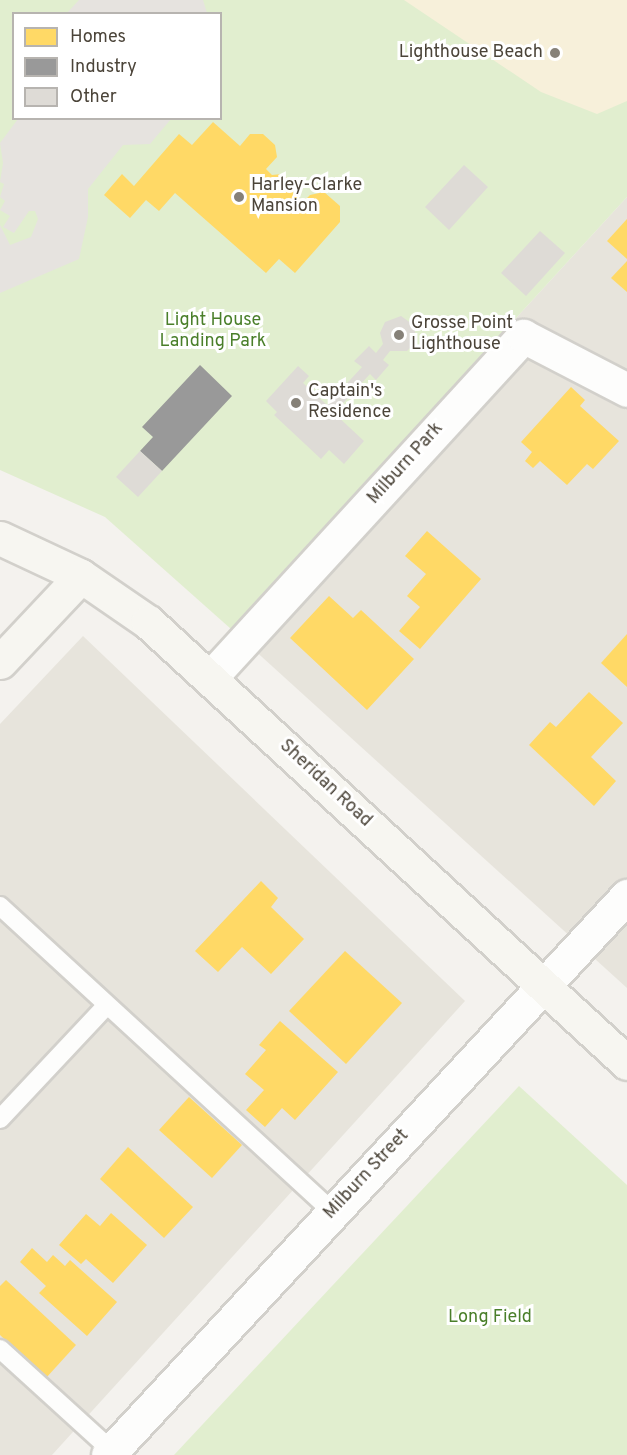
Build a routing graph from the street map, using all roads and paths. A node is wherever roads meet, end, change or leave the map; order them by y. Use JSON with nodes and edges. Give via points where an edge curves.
{"nodes":[{"id":1,"x":627,"y":390,"type":"edge"},
{"id":2,"x":0,"y":538,"type":"edge"},
{"id":3,"x":81,"y":576,"type":"junction"},
{"id":4,"x":0,"y":662,"type":"edge"},
{"id":5,"x":210,"y":678,"type":"junction"},
{"id":6,"x":627,"y":896,"type":"edge"},
{"id":7,"x":0,"y":906,"type":"edge"},
{"id":8,"x":543,"y":986,"type":"junction"},
{"id":9,"x":107,"y":1005,"type":"junction"},
{"id":10,"x":627,"y":1063,"type":"edge"},
{"id":11,"x":0,"y":1119,"type":"edge"},
{"id":12,"x":333,"y":1212,"type":"junction"},
{"id":13,"x":0,"y":1349,"type":"edge"},
{"id":14,"x":110,"y":1453,"type":"edge"}],
"edges":[{"from":1,"to":5,"type":"street","name":"Milburn Park","via":[[523,336]]},
{"from":2,"to":3,"type":"main road","name":"Sheridan Road"},
{"from":3,"to":4,"type":"main road"},
{"from":3,"to":5,"type":"main road","name":"Sheridan Road","via":[[148,622]]},
{"from":5,"to":8,"type":"main road","name":"Sheridan Road"},
{"from":6,"to":8,"type":"street","name":"Milburn Street"},
{"from":7,"to":9,"type":"lane"},
{"from":8,"to":10,"type":"main road","name":"Sheridan Road"},
{"from":8,"to":12,"type":"street","name":"Milburn Street"},
{"from":9,"to":11,"type":"lane"},
{"from":9,"to":12,"type":"lane"},
{"from":12,"to":14,"type":"street","name":"Milburn Street"},
{"from":13,"to":14,"type":"lane"}]}
